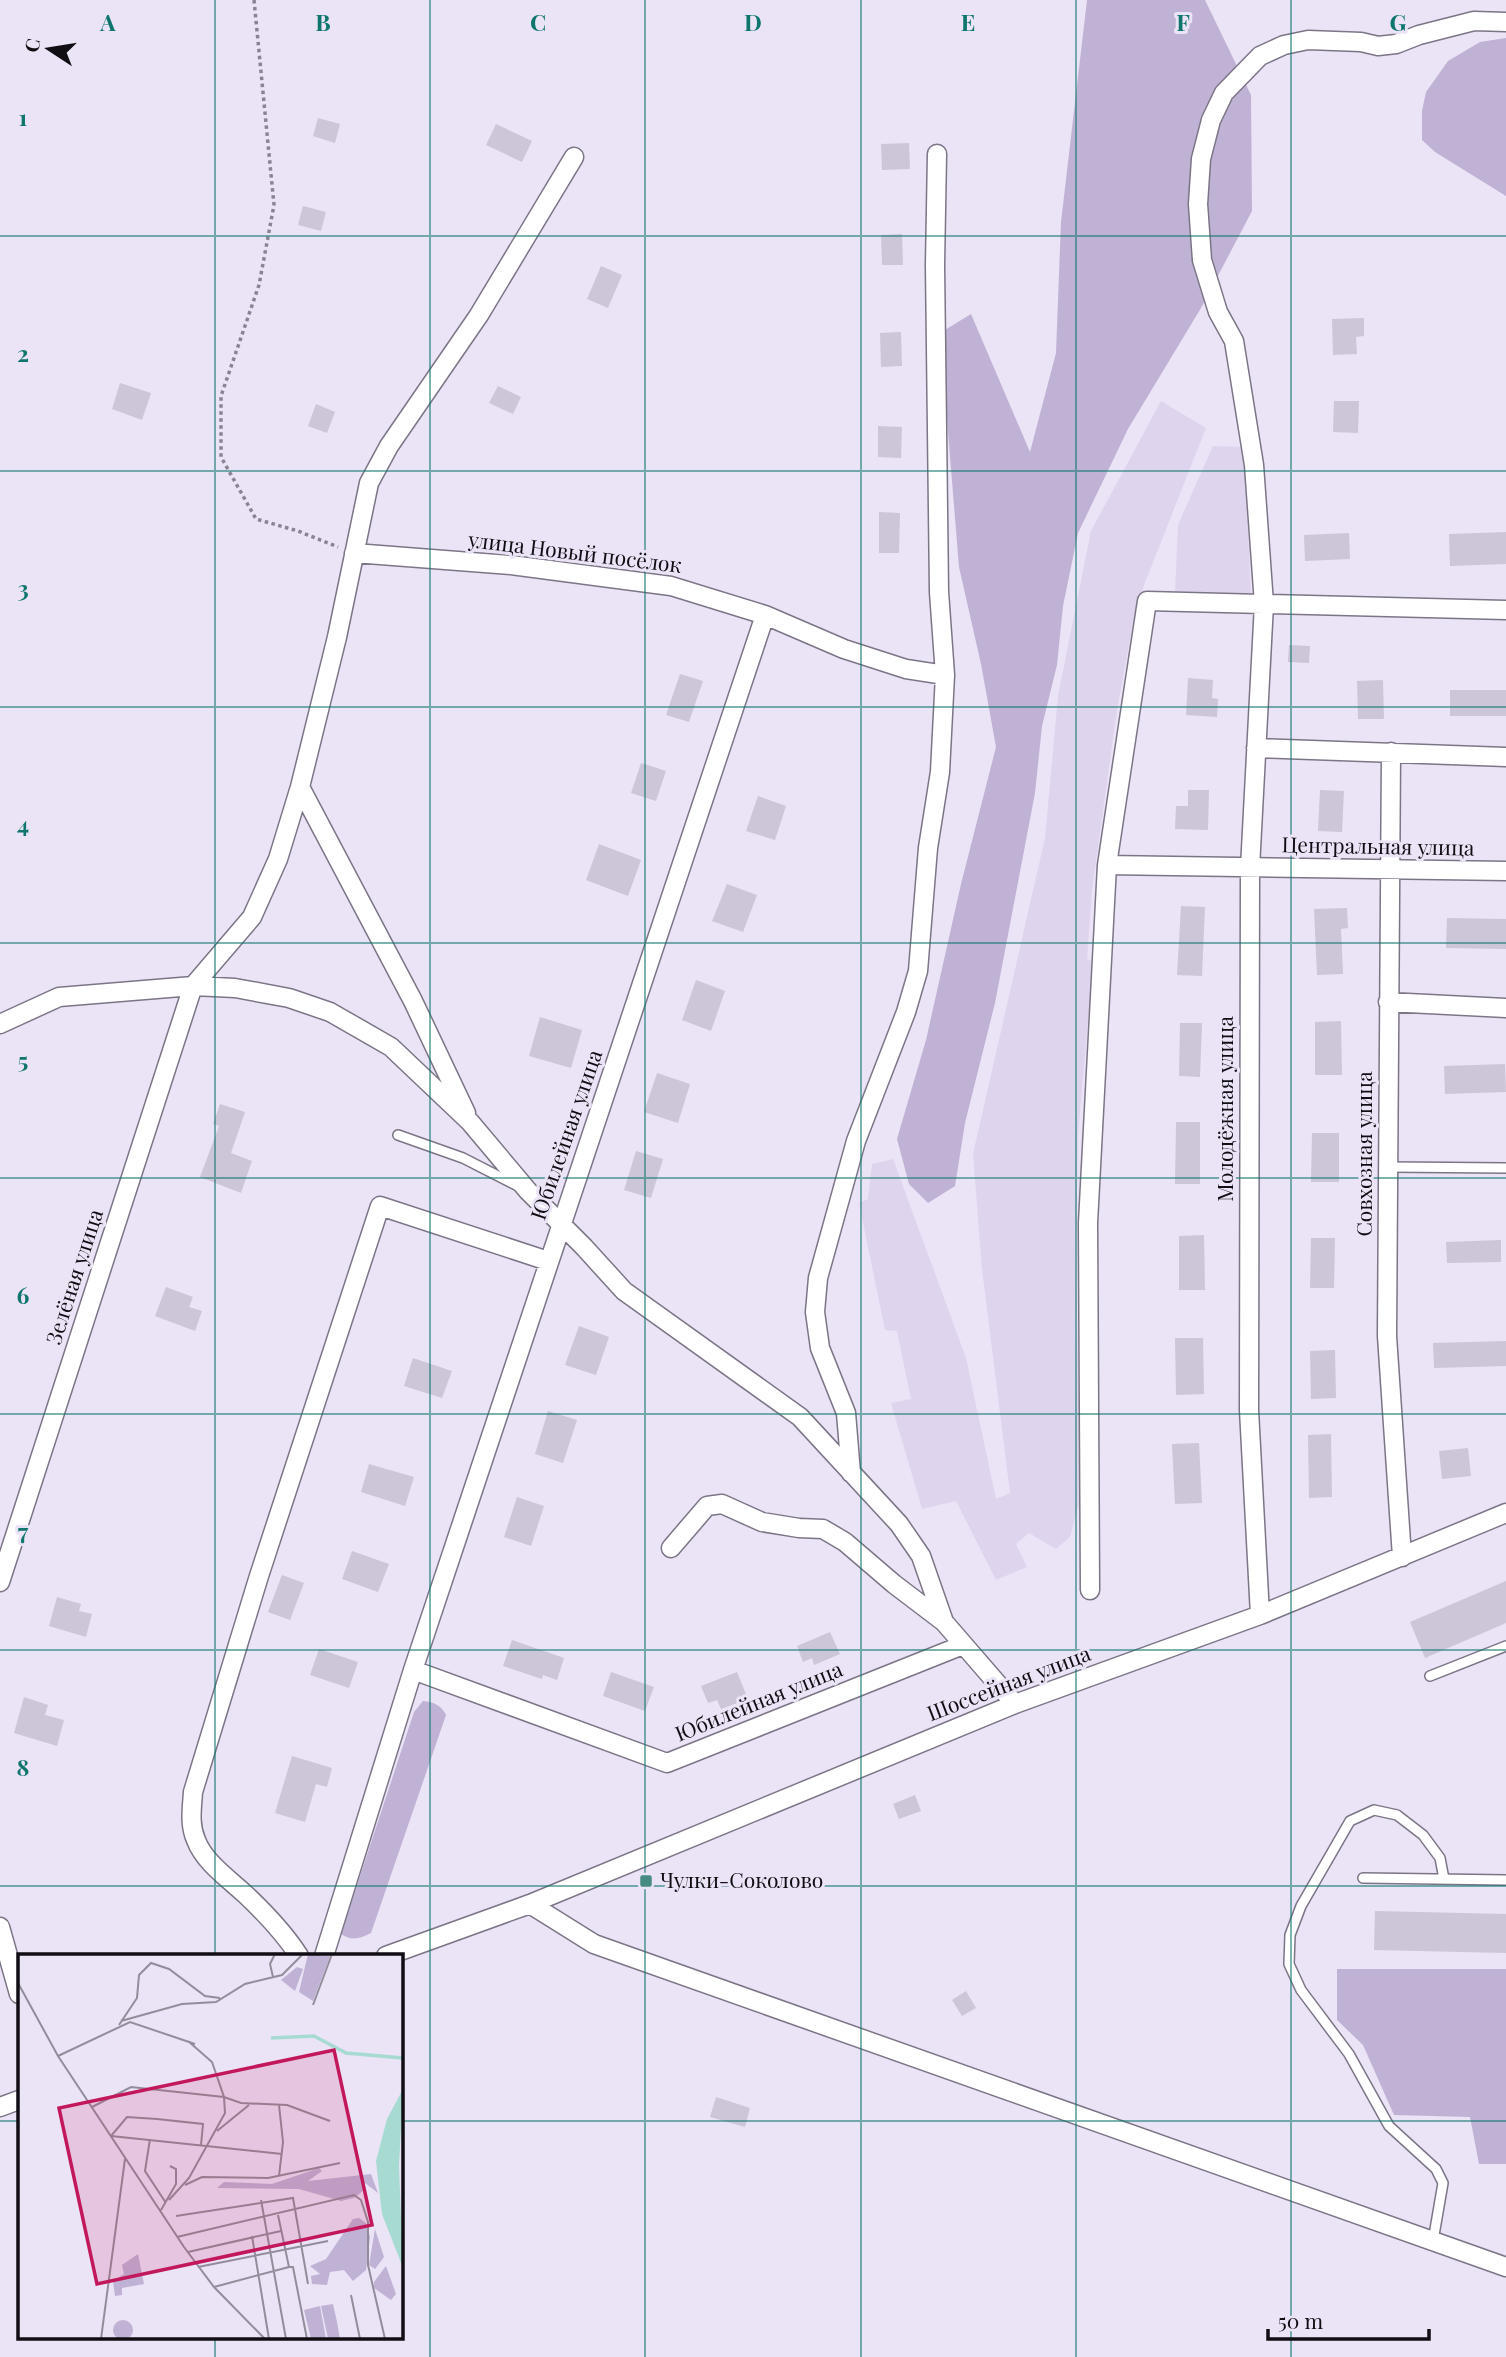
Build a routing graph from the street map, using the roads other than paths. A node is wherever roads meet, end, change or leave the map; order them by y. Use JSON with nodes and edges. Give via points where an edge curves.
{"nodes":[{"id":1,"x":1506,"y":22,"type":"edge"},
{"id":2,"x":937,"y":154,"type":"dead end"},
{"id":3,"x":574,"y":157,"type":"dead end"},
{"id":4,"x":354,"y":553,"type":"junction"},
{"id":5,"x":1264,"y":604,"type":"junction"},
{"id":6,"x":1506,"y":610,"type":"edge"},
{"id":7,"x":765,"y":615,"type":"junction"},
{"id":8,"x":944,"y":675,"type":"junction"},
{"id":9,"x":1256,"y":748,"type":"junction"},
{"id":10,"x":1391,"y":752,"type":"junction"},
{"id":11,"x":1506,"y":757,"type":"edge"},
{"id":12,"x":300,"y":787,"type":"junction"},
{"id":13,"x":1107,"y":865,"type":"junction"},
{"id":14,"x":1250,"y":868,"type":"junction"},
{"id":15,"x":1389,"y":870,"type":"junction"},
{"id":16,"x":1506,"y":871,"type":"edge"},
{"id":17,"x":193,"y":986,"type":"junction"},
{"id":18,"x":1388,"y":1002,"type":"junction"},
{"id":19,"x":1506,"y":1008,"type":"edge"},
{"id":20,"x":0,"y":1024,"type":"edge"},
{"id":21,"x":470,"y":1122,"type":"junction"},
{"id":22,"x":398,"y":1135,"type":"dead end"},
{"id":23,"x":1388,"y":1167,"type":"junction"},
{"id":24,"x":1506,"y":1168,"type":"edge"},
{"id":25,"x":528,"y":1191,"type":"junction"},
{"id":26,"x":560,"y":1225,"type":"junction"},
{"id":27,"x":548,"y":1261,"type":"junction"},
{"id":28,"x":851,"y":1473,"type":"junction"},
{"id":29,"x":1506,"y":1513,"type":"edge"},
{"id":30,"x":671,"y":1548,"type":"dead end"},
{"id":31,"x":1402,"y":1557,"type":"junction"},
{"id":32,"x":0,"y":1582,"type":"edge"},
{"id":33,"x":1090,"y":1590,"type":"dead end"},
{"id":34,"x":1260,"y":1615,"type":"junction"},
{"id":35,"x":944,"y":1622,"type":"junction"},
{"id":36,"x":962,"y":1645,"type":"junction"},
{"id":37,"x":1506,"y":1646,"type":"edge"},
{"id":38,"x":412,"y":1670,"type":"junction"},
{"id":39,"x":1430,"y":1676,"type":"dead end"},
{"id":40,"x":1015,"y":1704,"type":"junction"},
{"id":41,"x":1363,"y":1878,"type":"dead end"},
{"id":42,"x":1444,"y":1879,"type":"junction"},
{"id":43,"x":1506,"y":1880,"type":"edge"},
{"id":44,"x":530,"y":1904,"type":"junction"},
{"id":45,"x":0,"y":1927,"type":"edge"},
{"id":46,"x":298,"y":1954,"type":"edge"},
{"id":47,"x":325,"y":1954,"type":"edge"},
{"id":48,"x":392,"y":1954,"type":"edge"},
{"id":49,"x":18,"y":1990,"type":"edge"},
{"id":50,"x":18,"y":2100,"type":"edge"},
{"id":51,"x":0,"y":2107,"type":"edge"},
{"id":52,"x":1433,"y":2241,"type":"junction"},
{"id":53,"x":1506,"y":2267,"type":"edge"}],
"edges":[{"from":1,"to":5,"type":"street","name":"Молодёжная улица","via":[[1474,21],[1378,46],[1308,40],[1284,45],[1260,56],[1224,93],[1211,120],[1201,159],[1198,204],[1202,260],[1218,312],[1234,341],[1254,465]]},
{"from":2,"to":8,"type":"street","via":[[939,592]]},
{"from":3,"to":4,"type":"street","via":[[479,315],[389,446],[369,483]]},
{"from":4,"to":7,"type":"street","name":"улица Новый посёлок","via":[[512,565],[671,586]]},
{"from":4,"to":12,"type":"street"},
{"from":5,"to":6,"type":"street"},
{"from":5,"to":9,"type":"street","name":"Молодёжная улица"},
{"from":5,"to":13,"type":"street","via":[[1146,601]]},
{"from":7,"to":8,"type":"street","name":"улица Новый посёлок","via":[[844,649]]},
{"from":7,"to":26,"type":"street","name":"Юбилейная улица"},
{"from":8,"to":28,"type":"street","via":[[940,772],[928,848],[918,971],[856,1141],[818,1278],[815,1312],[820,1348],[846,1413]]},
{"from":9,"to":10,"type":"street"},
{"from":9,"to":14,"type":"street","name":"Молодёжная улица"},
{"from":10,"to":11,"type":"street"},
{"from":10,"to":15,"type":"street","name":"Совхозная улица"},
{"from":12,"to":17,"type":"street","via":[[278,859],[252,918]]},
{"from":12,"to":21,"type":"street","via":[[413,1001]]},
{"from":13,"to":14,"type":"street","name":"Центральная улица"},
{"from":13,"to":33,"type":"street","via":[[1088,1223]]},
{"from":14,"to":15,"type":"street","name":"Центральная улица"},
{"from":14,"to":34,"type":"street","name":"Молодёжная улица","via":[[1248,1410]]},
{"from":15,"to":16,"type":"street","name":"Центральная улица"},
{"from":15,"to":18,"type":"street","name":"Совхозная улица"},
{"from":17,"to":20,"type":"street","via":[[59,997]]},
{"from":17,"to":21,"type":"street","via":[[289,998],[330,1012],[391,1047]]},
{"from":17,"to":32,"type":"street","name":"Зелёная улица"},
{"from":18,"to":19,"type":"street"},
{"from":18,"to":23,"type":"street","name":"Совхозная улица"},
{"from":21,"to":25,"type":"street"},
{"from":22,"to":25,"type":"lane","via":[[463,1158]]},
{"from":23,"to":24,"type":"lane"},
{"from":23,"to":31,"type":"street","name":"Совхозная улица","via":[[1387,1336]]},
{"from":25,"to":26,"type":"street"},
{"from":26,"to":27,"type":"street","name":"Юбилейная улица"},
{"from":26,"to":28,"type":"street","via":[[624,1291],[800,1417]]},
{"from":27,"to":38,"type":"street","name":"Юбилейная улица"},
{"from":27,"to":46,"type":"street","via":[[380,1206],[193,1792],[191,1819],[196,1841]]},
{"from":28,"to":35,"type":"street","via":[[899,1524],[921,1556]]},
{"from":29,"to":31,"type":"street","name":"Шоссейная улица"},
{"from":30,"to":35,"type":"street","via":[[707,1506],[722,1504],[762,1522],[823,1529]]},
{"from":31,"to":34,"type":"street","name":"Шоссейная улица"},
{"from":34,"to":40,"type":"street","name":"Шоссейная улица"},
{"from":35,"to":36,"type":"street"},
{"from":36,"to":38,"type":"street","name":"Юбилейная улица","via":[[667,1763]]},
{"from":36,"to":40,"type":"street"},
{"from":37,"to":39,"type":"lane"},
{"from":38,"to":47,"type":"street","name":"Юбилейная улица"},
{"from":40,"to":44,"type":"street","name":"Шоссейная улица"},
{"from":41,"to":42,"type":"lane"},
{"from":42,"to":43,"type":"lane"},
{"from":42,"to":52,"type":"lane","via":[[1440,1858],[1423,1835],[1397,1815],[1374,1810],[1350,1821],[1301,1906],[1290,1935],[1289,1964],[1301,1990],[1349,2054],[1390,2126],[1436,2169],[1443,2183]]},
{"from":44,"to":48,"type":"street","name":"Шоссейная улица"},
{"from":44,"to":52,"type":"street","via":[[594,1944]]},
{"from":45,"to":49,"type":"street"},
{"from":50,"to":51,"type":"street"},
{"from":52,"to":53,"type":"street"}]}
